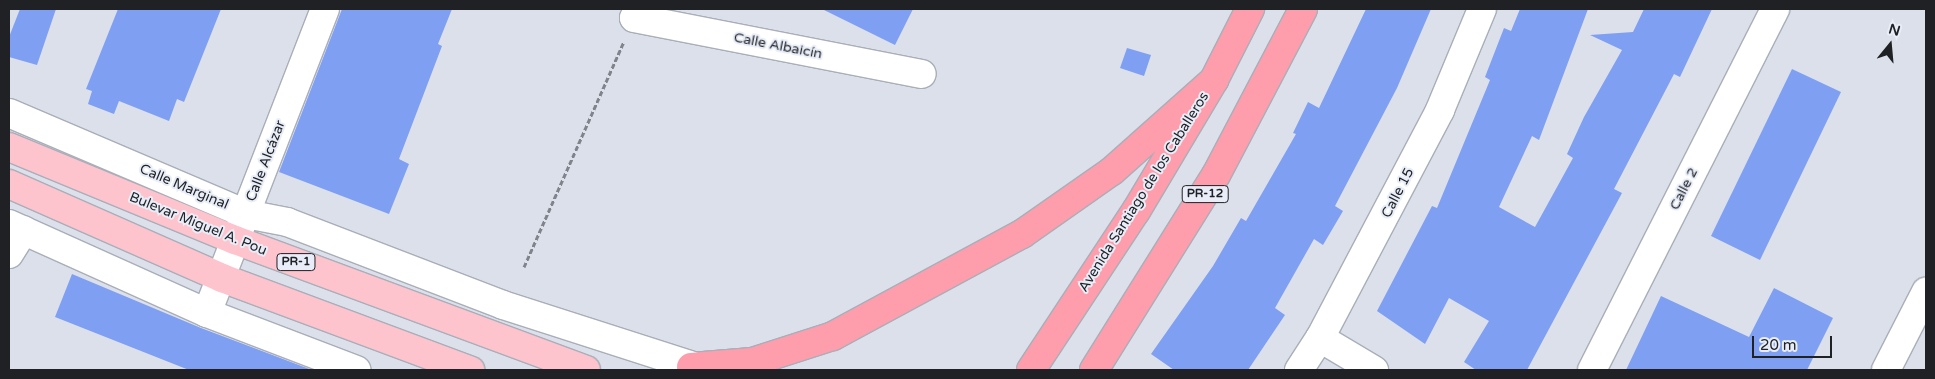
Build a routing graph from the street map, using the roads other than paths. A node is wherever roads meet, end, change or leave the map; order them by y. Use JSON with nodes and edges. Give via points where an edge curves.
{"nodes":[{"id":1,"x":325,"y":9,"type":"edge"},
{"id":2,"x":1250,"y":9,"type":"edge"},
{"id":3,"x":1302,"y":9,"type":"edge"},
{"id":4,"x":1482,"y":9,"type":"edge"},
{"id":5,"x":1775,"y":9,"type":"edge"},
{"id":6,"x":637,"y":13,"type":"edge"},
{"id":7,"x":922,"y":74,"type":"dead end"},
{"id":8,"x":1214,"y":80,"type":"junction"},
{"id":9,"x":9,"y":112,"type":"edge"},
{"id":10,"x":9,"y":147,"type":"edge"},
{"id":11,"x":9,"y":184,"type":"edge"},
{"id":12,"x":246,"y":214,"type":"junction"},
{"id":13,"x":16,"y":227,"type":"edge"},
{"id":14,"x":235,"y":240,"type":"junction"},
{"id":15,"x":9,"y":254,"type":"edge"},
{"id":16,"x":222,"y":278,"type":"junction"},
{"id":17,"x":1926,"y":292,"type":"edge"},
{"id":18,"x":207,"y":313,"type":"junction"},
{"id":19,"x":1320,"y":338,"type":"junction"},
{"id":20,"x":699,"y":368,"type":"edge"},
{"id":21,"x":356,"y":370,"type":"edge"},
{"id":22,"x":470,"y":370,"type":"edge"},
{"id":23,"x":586,"y":370,"type":"edge"},
{"id":24,"x":1031,"y":370,"type":"edge"},
{"id":25,"x":1094,"y":370,"type":"edge"},
{"id":26,"x":1299,"y":370,"type":"edge"},
{"id":27,"x":1374,"y":370,"type":"edge"},
{"id":28,"x":1592,"y":370,"type":"edge"},
{"id":29,"x":1886,"y":370,"type":"edge"}],
"edges":[{"from":1,"to":12,"type":"street","name":"Calle Alcázar"},
{"from":2,"to":8,"type":"highway","name":"Avenida Santiago de los Caballeros"},
{"from":3,"to":25,"type":"highway","number":"PR-12","via":[[1216,175]]},
{"from":4,"to":19,"type":"street","name":"Calle 15","via":[[1440,110]]},
{"from":5,"to":28,"type":"street","name":"Calle 2"},
{"from":6,"to":7,"type":"street","name":"Calle Albaicín"},
{"from":8,"to":20,"type":"highway","via":[[1082,195],[1006,243],[833,336],[752,362]]},
{"from":8,"to":24,"type":"highway","name":"Avenida Santiago de los Caballeros","via":[[1136,211]]},
{"from":9,"to":12,"type":"street","name":"Calle Marginal"},
{"from":10,"to":14,"type":"main road","name":"Bulevar Miguel A. Pou","number":"PR-1"},
{"from":11,"to":16,"type":"main road"},
{"from":12,"to":14,"type":"street","name":"Calle Alcázar"},
{"from":12,"to":20,"type":"street","name":"Calle Marginal","via":[[287,222],[503,305]]},
{"from":13,"to":15,"type":"street"},
{"from":13,"to":18,"type":"street"},
{"from":14,"to":16,"type":"street","name":"Calle Alcázar"},
{"from":14,"to":23,"type":"main road","name":"Bulevar Miguel A. Pou","number":"PR-1"},
{"from":16,"to":18,"type":"street","name":"Calle Alcázar"},
{"from":16,"to":22,"type":"main road"},
{"from":17,"to":29,"type":"street"},
{"from":18,"to":21,"type":"street"},
{"from":19,"to":26,"type":"street","name":"Calle 15"},
{"from":19,"to":27,"type":"street"}]}
